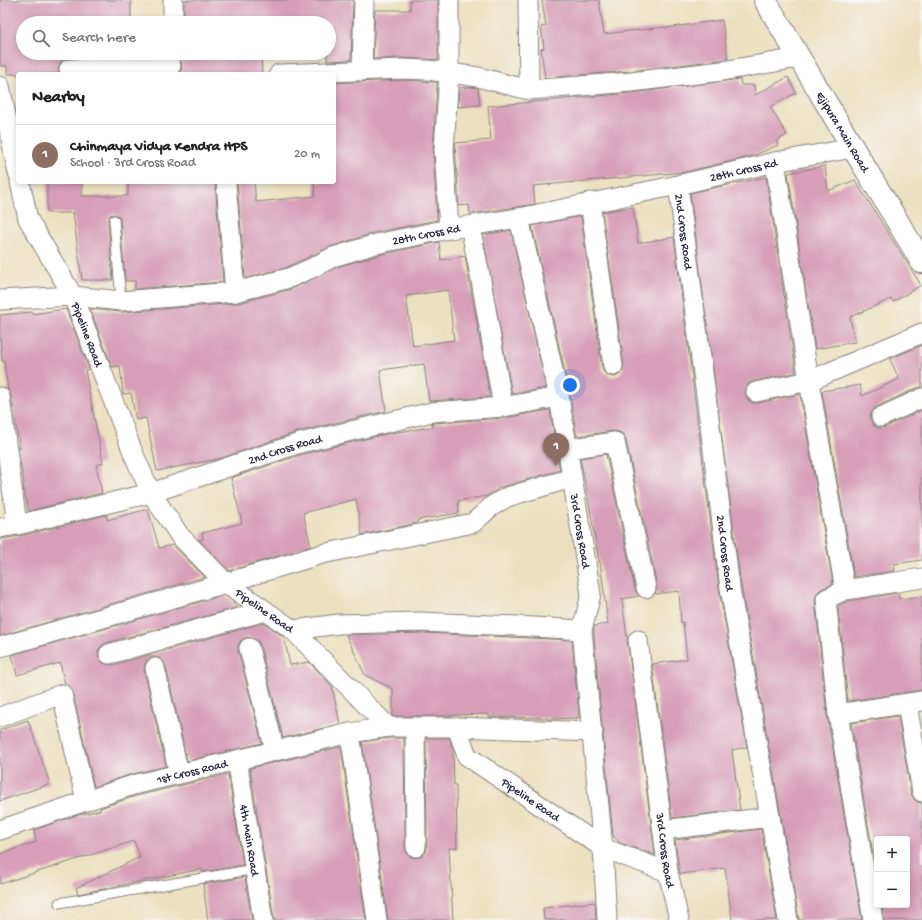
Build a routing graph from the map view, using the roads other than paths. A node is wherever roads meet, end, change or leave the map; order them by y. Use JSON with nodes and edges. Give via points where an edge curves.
{"nodes":[{"id":1,"x":174,"y":0,"type":"edge"},
{"id":2,"x":364,"y":0,"type":"edge"},
{"id":3,"x":449,"y":0,"type":"edge"},
{"id":4,"x":528,"y":0,"type":"edge"},
{"id":5,"x":765,"y":0,"type":"edge"},
{"id":6,"x":173,"y":16,"type":"edge"},
{"id":7,"x":799,"y":58,"type":"junction"},
{"id":8,"x":171,"y":64,"type":"edge"},
{"id":9,"x":69,"y":69,"type":"dead end"},
{"id":10,"x":362,"y":71,"type":"junction"},
{"id":11,"x":334,"y":72,"type":"edge"},
{"id":12,"x":449,"y":73,"type":"junction"},
{"id":13,"x":0,"y":86,"type":"edge"},
{"id":14,"x":529,"y":90,"type":"junction"},
{"id":15,"x":853,"y":148,"type":"junction"},
{"id":16,"x":775,"y":162,"type":"junction"},
{"id":17,"x":16,"y":163,"type":"edge"},
{"id":18,"x":20,"y":184,"type":"edge"},
{"id":19,"x":226,"y":184,"type":"edge"},
{"id":20,"x":678,"y":185,"type":"junction"},
{"id":21,"x":590,"y":202,"type":"junction"},
{"id":22,"x":519,"y":218,"type":"junction"},
{"id":23,"x":114,"y":220,"type":"dead end"},
{"id":24,"x":470,"y":226,"type":"junction"},
{"id":25,"x":449,"y":229,"type":"junction"},
{"id":26,"x":922,"y":262,"type":"edge"},
{"id":27,"x":235,"y":292,"type":"junction"},
{"id":28,"x":73,"y":296,"type":"junction"},
{"id":29,"x":0,"y":300,"type":"edge"},
{"id":30,"x":121,"y":301,"type":"junction"},
{"id":31,"x":922,"y":333,"type":"edge"},
{"id":32,"x":613,"y":366,"type":"dead end"},
{"id":33,"x":809,"y":381,"type":"junction"},
{"id":34,"x":756,"y":392,"type":"dead end"},
{"id":35,"x":0,"y":397,"type":"edge"},
{"id":36,"x":559,"y":397,"type":"junction"},
{"id":37,"x":922,"y":398,"type":"edge"},
{"id":38,"x":503,"y":406,"type":"junction"},
{"id":39,"x":881,"y":418,"type":"dead end"},
{"id":40,"x":567,"y":449,"type":"junction"},
{"id":41,"x":572,"y":478,"type":"junction"},
{"id":42,"x":152,"y":493,"type":"junction"},
{"id":43,"x":8,"y":527,"type":"edge"},
{"id":44,"x":922,"y":578,"type":"edge"},
{"id":45,"x":226,"y":583,"type":"junction"},
{"id":46,"x":646,"y":588,"type":"dead end"},
{"id":47,"x":845,"y":590,"type":"junction"},
{"id":48,"x":265,"y":611,"type":"junction"},
{"id":49,"x":294,"y":630,"type":"junction"},
{"id":50,"x":582,"y":630,"type":"junction"},
{"id":51,"x":638,"y":640,"type":"dead end"},
{"id":52,"x":0,"y":647,"type":"edge"},
{"id":53,"x":249,"y":648,"type":"dead end"},
{"id":54,"x":109,"y":654,"type":"dead end"},
{"id":55,"x":155,"y":668,"type":"dead end"},
{"id":56,"x":914,"y":702,"type":"edge"},
{"id":57,"x":838,"y":714,"type":"junction"},
{"id":58,"x":0,"y":717,"type":"edge"},
{"id":59,"x":388,"y":727,"type":"junction"},
{"id":60,"x":415,"y":727,"type":"junction"},
{"id":61,"x":457,"y":727,"type":"junction"},
{"id":62,"x":593,"y":732,"type":"junction"},
{"id":63,"x":350,"y":733,"type":"junction"},
{"id":64,"x":275,"y":751,"type":"junction"},
{"id":65,"x":237,"y":760,"type":"junction"},
{"id":66,"x":180,"y":774,"type":"junction"},
{"id":67,"x":922,"y":792,"type":"edge"},
{"id":68,"x":86,"y":801,"type":"junction"},
{"id":69,"x":770,"y":817,"type":"junction"},
{"id":70,"x":0,"y":830,"type":"edge"},
{"id":71,"x":663,"y":830,"type":"junction"},
{"id":72,"x":416,"y":847,"type":"dead end"},
{"id":73,"x":603,"y":848,"type":"junction"},
{"id":74,"x":255,"y":869,"type":"junction"},
{"id":75,"x":668,"y":872,"type":"junction"},
{"id":76,"x":60,"y":903,"type":"dead end"},
{"id":77,"x":263,"y":920,"type":"edge"},
{"id":78,"x":377,"y":920,"type":"edge"},
{"id":79,"x":607,"y":920,"type":"edge"},
{"id":80,"x":679,"y":920,"type":"edge"},
{"id":81,"x":788,"y":920,"type":"edge"},
{"id":82,"x":873,"y":920,"type":"edge"}],
"edges":[{"from":1,"to":6,"type":"street"},
{"from":2,"to":10,"type":"street"},
{"from":3,"to":12,"type":"street"},
{"from":4,"to":14,"type":"street"},
{"from":5,"to":7,"type":"street","name":"Ejipura Main Road"},
{"from":7,"to":14,"type":"street","via":[[631,82]]},
{"from":7,"to":15,"type":"street","name":"Ejipura Main Road"},
{"from":8,"to":9,"type":"street"},
{"from":10,"to":11,"type":"street"},
{"from":10,"to":12,"type":"street","via":[[402,69]]},
{"from":12,"to":14,"type":"street","via":[[478,77]]},
{"from":12,"to":25,"type":"street","via":[[444,150]]},
{"from":13,"to":17,"type":"street"},
{"from":15,"to":16,"type":"street","name":"28th Cross Rd"},
{"from":15,"to":26,"type":"street","name":"Ejipura Main Road"},
{"from":16,"to":20,"type":"street","name":"28th Cross Rd"},
{"from":16,"to":33,"type":"street"},
{"from":18,"to":28,"type":"street","name":"Pipeline Road","via":[[28,220]]},
{"from":19,"to":27,"type":"street"},
{"from":20,"to":21,"type":"street","name":"28th Cross Rd"},
{"from":20,"to":69,"type":"street","name":"2nd Cross Road","via":[[730,588]]},
{"from":21,"to":22,"type":"street","name":"28th Cross Rd"},
{"from":21,"to":32,"type":"street"},
{"from":22,"to":24,"type":"street","name":"28th Cross Rd"},
{"from":22,"to":36,"type":"street","name":"3rd Cross Road"},
{"from":23,"to":30,"type":"lane"},
{"from":24,"to":25,"type":"street","name":"28th Cross Rd"},
{"from":24,"to":38,"type":"street"},
{"from":25,"to":27,"type":"street","name":"28th Cross Rd","via":[[376,244],[333,257],[289,278]]},
{"from":27,"to":30,"type":"street","name":"28th Cross Rd"},
{"from":28,"to":29,"type":"street","name":"28th Cross Rd"},
{"from":28,"to":30,"type":"street","name":"28th Cross Rd"},
{"from":28,"to":42,"type":"street","name":"Pipeline Road","via":[[134,456]]},
{"from":31,"to":33,"type":"street"},
{"from":33,"to":34,"type":"street"},
{"from":33,"to":47,"type":"street"},
{"from":35,"to":43,"type":"street","name":"2nd Cross Road"},
{"from":36,"to":38,"type":"street","name":"2nd Cross Road"},
{"from":36,"to":40,"type":"street","name":"3rd Cross Road"},
{"from":37,"to":39,"type":"street"},
{"from":38,"to":42,"type":"street","name":"2nd Cross Road","via":[[432,412],[300,443]]},
{"from":40,"to":41,"type":"street","name":"3rd Cross Road"},
{"from":40,"to":46,"type":"street","via":[[616,442]]},
{"from":41,"to":45,"type":"street","via":[[507,497],[473,523],[322,554]]},
{"from":41,"to":50,"type":"street","name":"3rd Cross Road","via":[[591,594]]},
{"from":42,"to":43,"type":"street","name":"2nd Cross Road"},
{"from":42,"to":45,"type":"street","name":"Pipeline Road","via":[[180,536]]},
{"from":44,"to":47,"type":"street"},
{"from":45,"to":48,"type":"street","name":"Pipeline Road"},
{"from":45,"to":52,"type":"street"},
{"from":47,"to":57,"type":"street","via":[[826,599]]},
{"from":48,"to":49,"type":"street","name":"Pipeline Road"},
{"from":48,"to":54,"type":"street"},
{"from":49,"to":50,"type":"street","via":[[339,624],[420,622]]},
{"from":49,"to":59,"type":"street","name":"Pipeline Road"},
{"from":50,"to":62,"type":"street","name":"3rd Cross Road"},
{"from":51,"to":71,"type":"street","name":"3rd Cross Road"},
{"from":53,"to":64,"type":"street"},
{"from":55,"to":66,"type":"street"},
{"from":56,"to":57,"type":"street"},
{"from":56,"to":67,"type":"street"},
{"from":57,"to":82,"type":"street"},
{"from":58,"to":68,"type":"street","via":[[62,694]]},
{"from":59,"to":60,"type":"street"},
{"from":59,"to":63,"type":"street","name":"1st Cross Road"},
{"from":60,"to":61,"type":"street"},
{"from":60,"to":72,"type":"street"},
{"from":61,"to":62,"type":"street"},
{"from":61,"to":73,"type":"street","name":"Pipeline Road","via":[[467,756]]},
{"from":62,"to":73,"type":"street","name":"3rd Cross Road"},
{"from":63,"to":64,"type":"street","name":"1st Cross Road"},
{"from":63,"to":78,"type":"street"},
{"from":64,"to":65,"type":"street","name":"1st Cross Road"},
{"from":65,"to":66,"type":"street","name":"1st Cross Road"},
{"from":65,"to":74,"type":"street","name":"4th Main Road"},
{"from":66,"to":68,"type":"street","name":"1st Cross Road","via":[[133,785]]},
{"from":68,"to":70,"type":"street","name":"1st Cross Road"},
{"from":69,"to":71,"type":"street"},
{"from":69,"to":81,"type":"street","name":"2nd Cross Road"},
{"from":71,"to":75,"type":"street","name":"3rd Cross Road"},
{"from":73,"to":75,"type":"street","name":"Pipeline Road"},
{"from":73,"to":79,"type":"street","name":"3rd Cross Road"},
{"from":74,"to":76,"type":"lane"},
{"from":74,"to":77,"type":"street","name":"4th Main Road"},
{"from":75,"to":80,"type":"street","name":"3rd Cross Road"}]}
